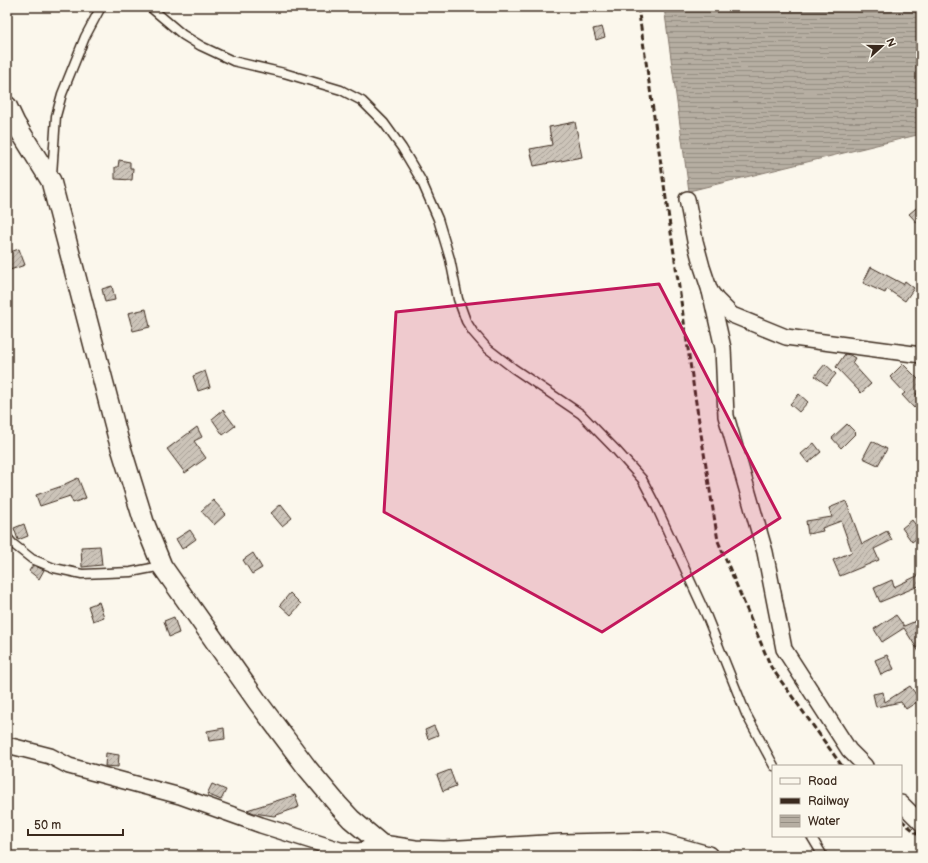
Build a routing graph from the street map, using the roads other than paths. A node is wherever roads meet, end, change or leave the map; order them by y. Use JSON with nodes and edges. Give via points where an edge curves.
{"nodes":[{"id":1,"x":101,"y":7,"type":"edge"},
{"id":2,"x":150,"y":7,"type":"edge"},
{"id":3,"x":7,"y":106,"type":"edge"},
{"id":4,"x":51,"y":181,"type":"junction"},
{"id":5,"x":688,"y":199,"type":"dead end"},
{"id":6,"x":710,"y":291,"type":"junction"},
{"id":7,"x":921,"y":355,"type":"edge"},
{"id":8,"x":7,"y":537,"type":"edge"},
{"id":9,"x":162,"y":566,"type":"junction"},
{"id":10,"x":7,"y":745,"type":"edge"},
{"id":11,"x":773,"y":765,"type":"edge"},
{"id":12,"x":864,"y":765,"type":"edge"},
{"id":13,"x":902,"y":803,"type":"edge"},
{"id":14,"x":921,"y":823,"type":"edge"},
{"id":15,"x":812,"y":837,"type":"edge"},
{"id":16,"x":382,"y":845,"type":"junction"},
{"id":17,"x":362,"y":856,"type":"edge"},
{"id":18,"x":708,"y":856,"type":"edge"},
{"id":19,"x":823,"y":856,"type":"edge"}],
"edges":[{"from":1,"to":4,"type":"lane","via":[[85,37],[62,94],[56,116]]},
{"from":2,"to":11,"type":"lane","via":[[183,35],[201,46],[233,61],[341,90],[362,101],[384,123],[421,180],[438,218],[458,299],[473,332],[487,348],[508,364],[581,414],[642,479],[707,617],[746,714]]},
{"from":3,"to":4,"type":"street"},
{"from":4,"to":9,"type":"street","via":[[118,438],[144,522]]},
{"from":5,"to":6,"type":"street","via":[[695,241]]},
{"from":6,"to":7,"type":"street","via":[[732,315],[786,337]]},
{"from":6,"to":12,"type":"street","via":[[723,348],[726,416],[765,552],[784,649],[849,750]]},
{"from":8,"to":9,"type":"lane","via":[[32,559],[54,568],[82,574],[131,572]]},
{"from":9,"to":16,"type":"street","via":[[308,769],[351,819]]},
{"from":10,"to":16,"type":"street","via":[[50,756],[69,766],[180,796],[340,850],[359,851]]},
{"from":13,"to":14,"type":"street"},
{"from":15,"to":19,"type":"lane"},
{"from":16,"to":17,"type":"street"},
{"from":16,"to":18,"type":"street","via":[[444,851],[562,844],[658,842]]}]}
